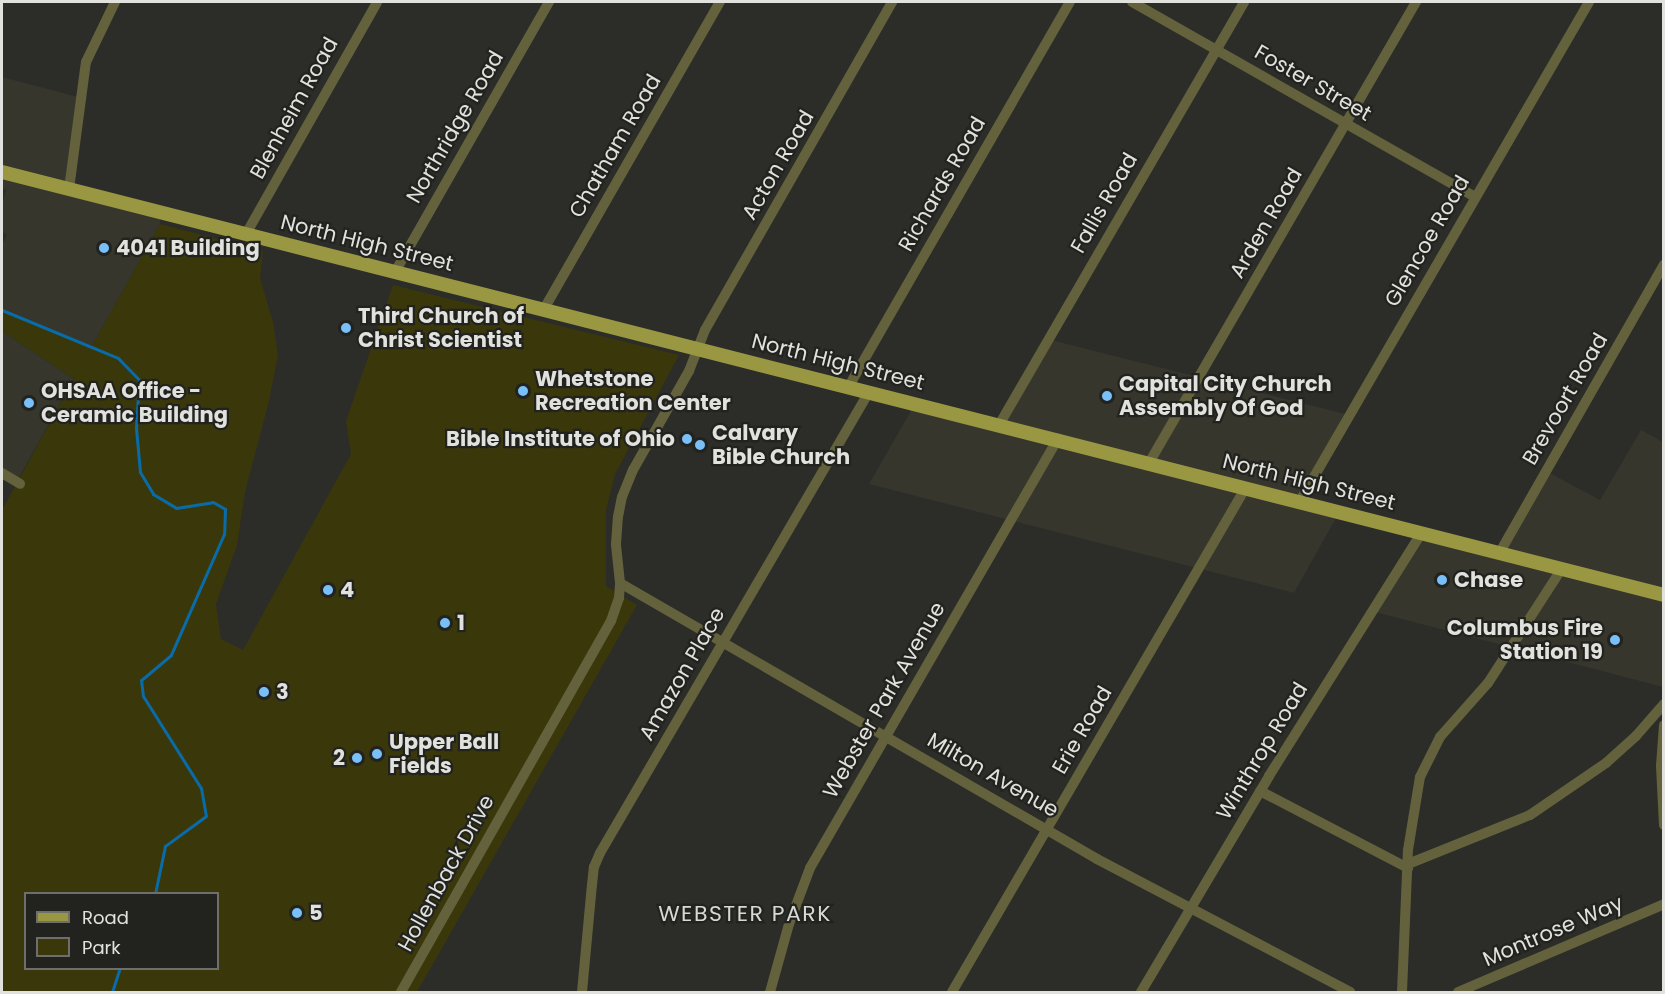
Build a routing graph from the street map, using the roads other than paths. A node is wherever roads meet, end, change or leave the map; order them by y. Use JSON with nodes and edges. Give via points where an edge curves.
{"nodes":[{"id":1,"x":115,"y":2,"type":"edge"},
{"id":2,"x":376,"y":2,"type":"edge"},
{"id":3,"x":549,"y":2,"type":"edge"},
{"id":4,"x":720,"y":2,"type":"edge"},
{"id":5,"x":892,"y":2,"type":"edge"},
{"id":6,"x":1070,"y":2,"type":"edge"},
{"id":7,"x":1132,"y":2,"type":"edge"},
{"id":8,"x":1244,"y":2,"type":"edge"},
{"id":9,"x":1416,"y":2,"type":"edge"},
{"id":10,"x":1588,"y":2,"type":"edge"},
{"id":11,"x":1215,"y":50,"type":"junction"},
{"id":12,"x":1345,"y":125,"type":"junction"},
{"id":13,"x":2,"y":172,"type":"edge"},
{"id":14,"x":69,"y":189,"type":"junction"},
{"id":15,"x":1475,"y":197,"type":"junction"},
{"id":16,"x":246,"y":234,"type":"junction"},
{"id":17,"x":1664,"y":264,"type":"edge"},
{"id":18,"x":395,"y":272,"type":"junction"},
{"id":19,"x":544,"y":309,"type":"junction"},
{"id":20,"x":697,"y":348,"type":"junction"},
{"id":21,"x":849,"y":386,"type":"junction"},
{"id":22,"x":869,"y":392,"type":"junction"},
{"id":23,"x":999,"y":425,"type":"junction"},
{"id":24,"x":1058,"y":439,"type":"junction"},
{"id":25,"x":1149,"y":463,"type":"junction"},
{"id":26,"x":2,"y":473,"type":"edge"},
{"id":27,"x":20,"y":484,"type":"dead end"},
{"id":28,"x":1246,"y":488,"type":"junction"},
{"id":29,"x":1300,"y":501,"type":"junction"},
{"id":30,"x":1422,"y":532,"type":"junction"},
{"id":31,"x":1500,"y":552,"type":"junction"},
{"id":32,"x":1562,"y":568,"type":"junction"},
{"id":33,"x":620,"y":583,"type":"junction"},
{"id":34,"x":1664,"y":595,"type":"edge"},
{"id":35,"x":723,"y":641,"type":"junction"},
{"id":36,"x":1664,"y":704,"type":"edge"},
{"id":37,"x":1664,"y":725,"type":"edge"},
{"id":38,"x":885,"y":736,"type":"junction"},
{"id":39,"x":1260,"y":791,"type":"junction"},
{"id":40,"x":1664,"y":825,"type":"edge"},
{"id":41,"x":1046,"y":829,"type":"junction"},
{"id":42,"x":1408,"y":866,"type":"junction"},
{"id":43,"x":1664,"y":904,"type":"edge"},
{"id":44,"x":1190,"y":909,"type":"junction"},
{"id":45,"x":401,"y":993,"type":"edge"},
{"id":46,"x":582,"y":993,"type":"edge"},
{"id":47,"x":770,"y":993,"type":"edge"},
{"id":48,"x":952,"y":993,"type":"edge"},
{"id":49,"x":1142,"y":993,"type":"edge"},
{"id":50,"x":1350,"y":993,"type":"edge"},
{"id":51,"x":1402,"y":993,"type":"edge"},
{"id":52,"x":1458,"y":993,"type":"edge"}],
"edges":[{"from":1,"to":14,"type":"street","via":[[86,62]]},
{"from":2,"to":16,"type":"street","name":"Blenheim Road"},
{"from":3,"to":18,"type":"street","name":"Northridge Road"},
{"from":4,"to":19,"type":"street","name":"Chatham Road"},
{"from":5,"to":20,"type":"street","name":"Acton Road"},
{"from":6,"to":21,"type":"street","name":"Richards Road"},
{"from":7,"to":11,"type":"street","name":"Foster Street"},
{"from":8,"to":11,"type":"street","name":"Fallis Road"},
{"from":9,"to":12,"type":"street","name":"Arden Road"},
{"from":10,"to":15,"type":"street","name":"Glencoe Road"},
{"from":11,"to":12,"type":"street","name":"Foster Street"},
{"from":11,"to":23,"type":"street","name":"Fallis Road"},
{"from":12,"to":15,"type":"street","name":"Foster Street"},
{"from":12,"to":25,"type":"street","name":"Arden Road"},
{"from":13,"to":14,"type":"main road","name":"North High Street"},
{"from":14,"to":16,"type":"main road","name":"North High Street"},
{"from":15,"to":29,"type":"street","name":"Glencoe Road"},
{"from":16,"to":18,"type":"main road","name":"North High Street"},
{"from":17,"to":31,"type":"street","name":"Brevoort Road"},
{"from":18,"to":19,"type":"main road","name":"North High Street"},
{"from":19,"to":20,"type":"main road","name":"North High Street"},
{"from":20,"to":21,"type":"main road","name":"North High Street"},
{"from":20,"to":33,"type":"street","name":"Hollenback Drive","via":[[624,490],[615,544]]},
{"from":21,"to":22,"type":"main road","name":"North High Street"},
{"from":22,"to":23,"type":"main road","name":"North High Street"},
{"from":22,"to":35,"type":"street","name":"Amazon Place"},
{"from":23,"to":24,"type":"main road","name":"North High Street"},
{"from":24,"to":25,"type":"main road","name":"North High Street"},
{"from":24,"to":38,"type":"street","name":"Webster Park Avenue"},
{"from":25,"to":28,"type":"main road","name":"North High Street"},
{"from":26,"to":27,"type":"street"},
{"from":28,"to":29,"type":"main road","name":"North High Street"},
{"from":28,"to":41,"type":"street","name":"Erie Road"},
{"from":29,"to":30,"type":"main road","name":"North High Street"},
{"from":30,"to":31,"type":"main road","name":"North High Street"},
{"from":30,"to":39,"type":"street","name":"Winthrop Road"},
{"from":31,"to":32,"type":"main road","name":"North High Street"},
{"from":32,"to":34,"type":"main road","name":"North High Street"},
{"from":32,"to":42,"type":"street","via":[[1498,670],[1440,736],[1427,759],[1414,803]]},
{"from":33,"to":35,"type":"street","name":"Milton Avenue"},
{"from":33,"to":45,"type":"street","name":"Hollenback Drive","via":[[605,634]]},
{"from":35,"to":38,"type":"street","name":"Milton Avenue"},
{"from":35,"to":46,"type":"street","name":"Amazon Place","via":[[594,867]]},
{"from":36,"to":42,"type":"street","via":[[1606,763],[1530,815]]},
{"from":37,"to":40,"type":"street"},
{"from":38,"to":41,"type":"street","name":"Milton Avenue"},
{"from":38,"to":47,"type":"street","name":"Webster Park Avenue","via":[[810,868]]},
{"from":39,"to":42,"type":"street"},
{"from":39,"to":44,"type":"street","name":"Winthrop Road"},
{"from":41,"to":44,"type":"street","name":"Milton Avenue"},
{"from":41,"to":48,"type":"street","name":"Erie Road"},
{"from":42,"to":51,"type":"street"},
{"from":43,"to":52,"type":"street","name":"Montrose Way"},
{"from":44,"to":49,"type":"street","name":"Winthrop Road"},
{"from":44,"to":50,"type":"street","name":"Milton Avenue"}]}
